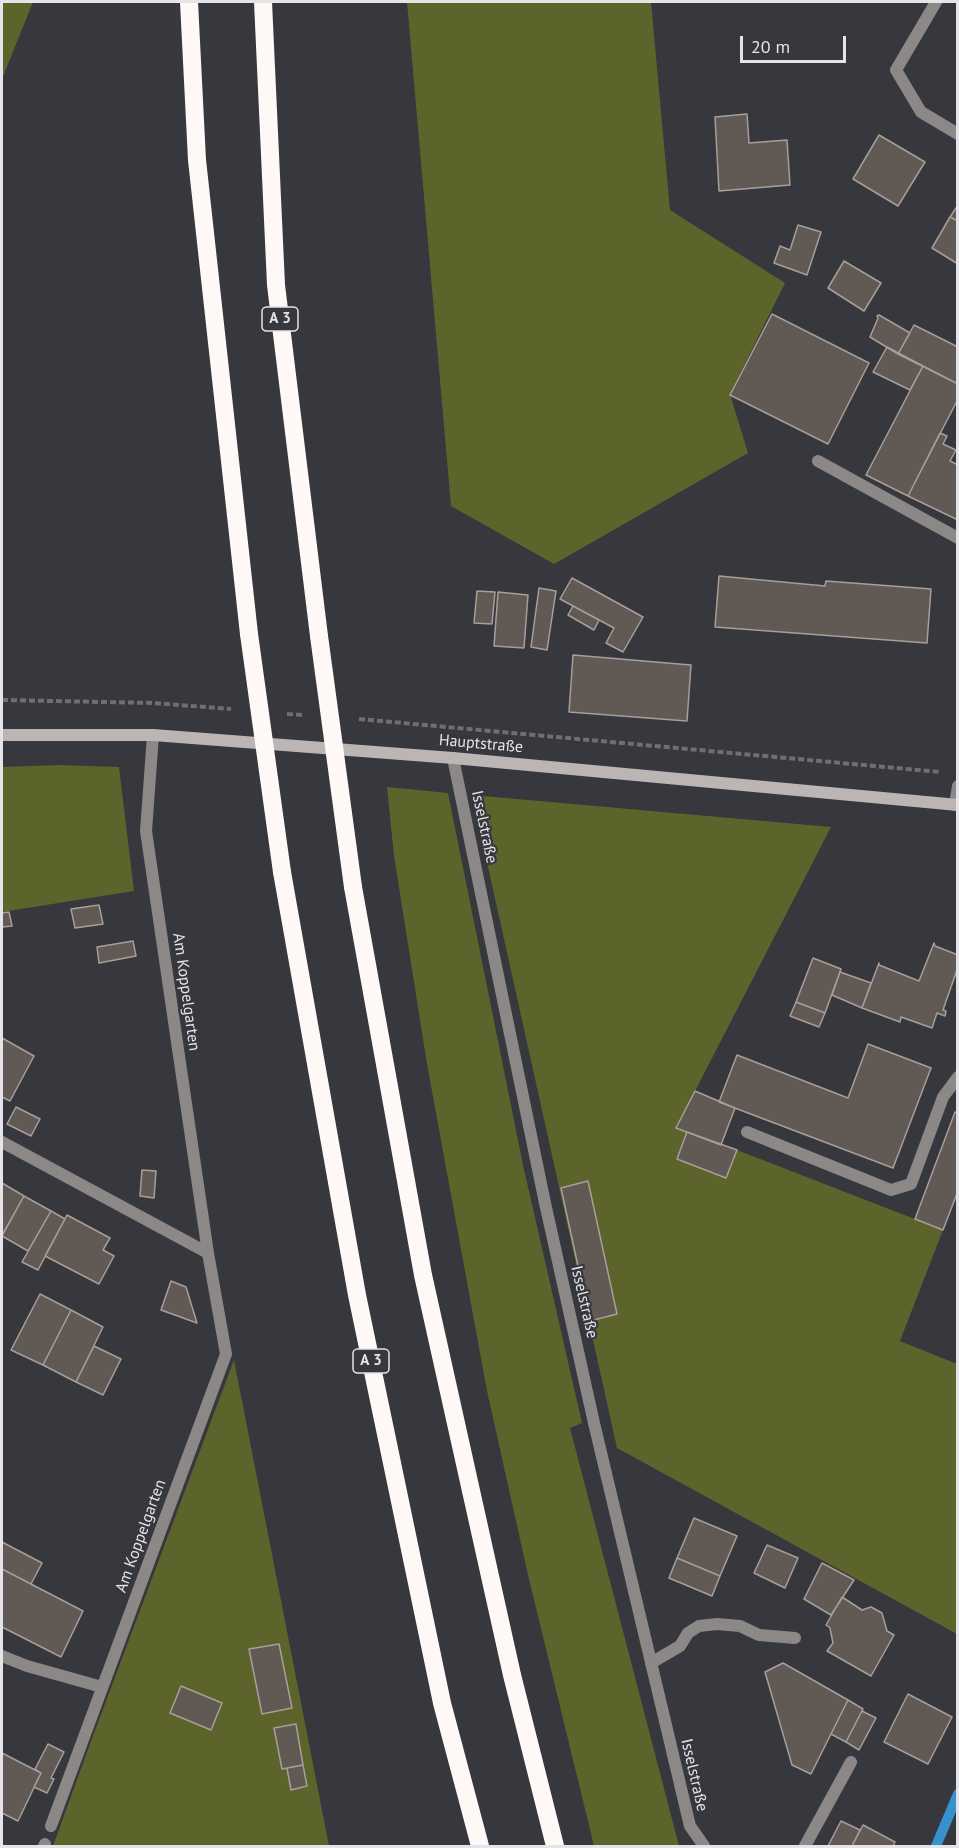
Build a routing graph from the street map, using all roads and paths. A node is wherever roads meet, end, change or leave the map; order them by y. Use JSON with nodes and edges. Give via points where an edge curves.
{"nodes":[{"id":1,"x":189,"y":2,"type":"edge"},
{"id":2,"x":263,"y":2,"type":"edge"},
{"id":3,"x":936,"y":2,"type":"edge"},
{"id":4,"x":957,"y":134,"type":"edge"},
{"id":5,"x":818,"y":461,"type":"dead end"},
{"id":6,"x":957,"y":538,"type":"edge"},
{"id":7,"x":2,"y":700,"type":"edge"},
{"id":8,"x":234,"y":709,"type":"dead end"},
{"id":9,"x":280,"y":713,"type":"dead end"},
{"id":10,"x":314,"y":716,"type":"dead end"},
{"id":11,"x":349,"y":719,"type":"dead end"},
{"id":12,"x":2,"y":735,"type":"edge"},
{"id":13,"x":153,"y":735,"type":"junction"},
{"id":14,"x":453,"y":758,"type":"junction"},
{"id":15,"x":946,"y":772,"type":"dead end"},
{"id":16,"x":957,"y":786,"type":"edge"},
{"id":17,"x":956,"y":805,"type":"edge"},
{"id":18,"x":957,"y":1077,"type":"edge"},
{"id":19,"x":747,"y":1132,"type":"dead end"},
{"id":20,"x":2,"y":1142,"type":"edge"},
{"id":21,"x":208,"y":1253,"type":"junction"},
{"id":22,"x":795,"y":1638,"type":"dead end"},
{"id":23,"x":2,"y":1656,"type":"edge"},
{"id":24,"x":651,"y":1663,"type":"junction"},
{"id":25,"x":102,"y":1687,"type":"junction"},
{"id":26,"x":851,"y":1762,"type":"dead end"},
{"id":27,"x":51,"y":1826,"type":"dead end"},
{"id":28,"x":480,"y":1846,"type":"edge"},
{"id":29,"x":555,"y":1846,"type":"edge"},
{"id":30,"x":704,"y":1846,"type":"edge"},
{"id":31,"x":805,"y":1846,"type":"edge"}],
"edges":[{"from":1,"to":28,"type":"highway","number":"A 3","bridge":true,"via":[[197,160],[249,634],[282,872],[357,1295],[442,1703]]},
{"from":2,"to":29,"type":"highway","number":"A 3","bridge":true,"via":[[276,285],[353,887],[423,1275],[512,1675]]},
{"from":3,"to":4,"type":"street","via":[[896,70],[921,112]]},
{"from":5,"to":6,"type":"street"},
{"from":7,"to":8,"type":"path"},
{"from":9,"to":10,"type":"path"},
{"from":11,"to":15,"type":"path"},
{"from":12,"to":13,"type":"main road","name":"Hauptstraße"},
{"from":13,"to":14,"type":"main road","name":"Hauptstraße"},
{"from":13,"to":21,"type":"street","name":"Am Koppelgarten","via":[[146,831]]},
{"from":14,"to":17,"type":"main road","name":"Hauptstraße"},
{"from":14,"to":24,"type":"street","name":"Isselstraße","via":[[545,1203]]},
{"from":16,"to":17,"type":"street"},
{"from":18,"to":19,"type":"street","via":[[943,1097],[911,1184],[891,1190]]},
{"from":20,"to":21,"type":"street"},
{"from":21,"to":25,"type":"street","name":"Am Koppelgarten","via":[[226,1354]]},
{"from":22,"to":24,"type":"street","via":[[759,1635],[740,1626],[699,1626],[688,1633],[680,1646]]},
{"from":23,"to":25,"type":"street"},
{"from":24,"to":30,"type":"street","name":"Isselstraße","via":[[690,1826]]},
{"from":25,"to":27,"type":"street","name":"Am Koppelgarten"},
{"from":26,"to":31,"type":"street"}]}
